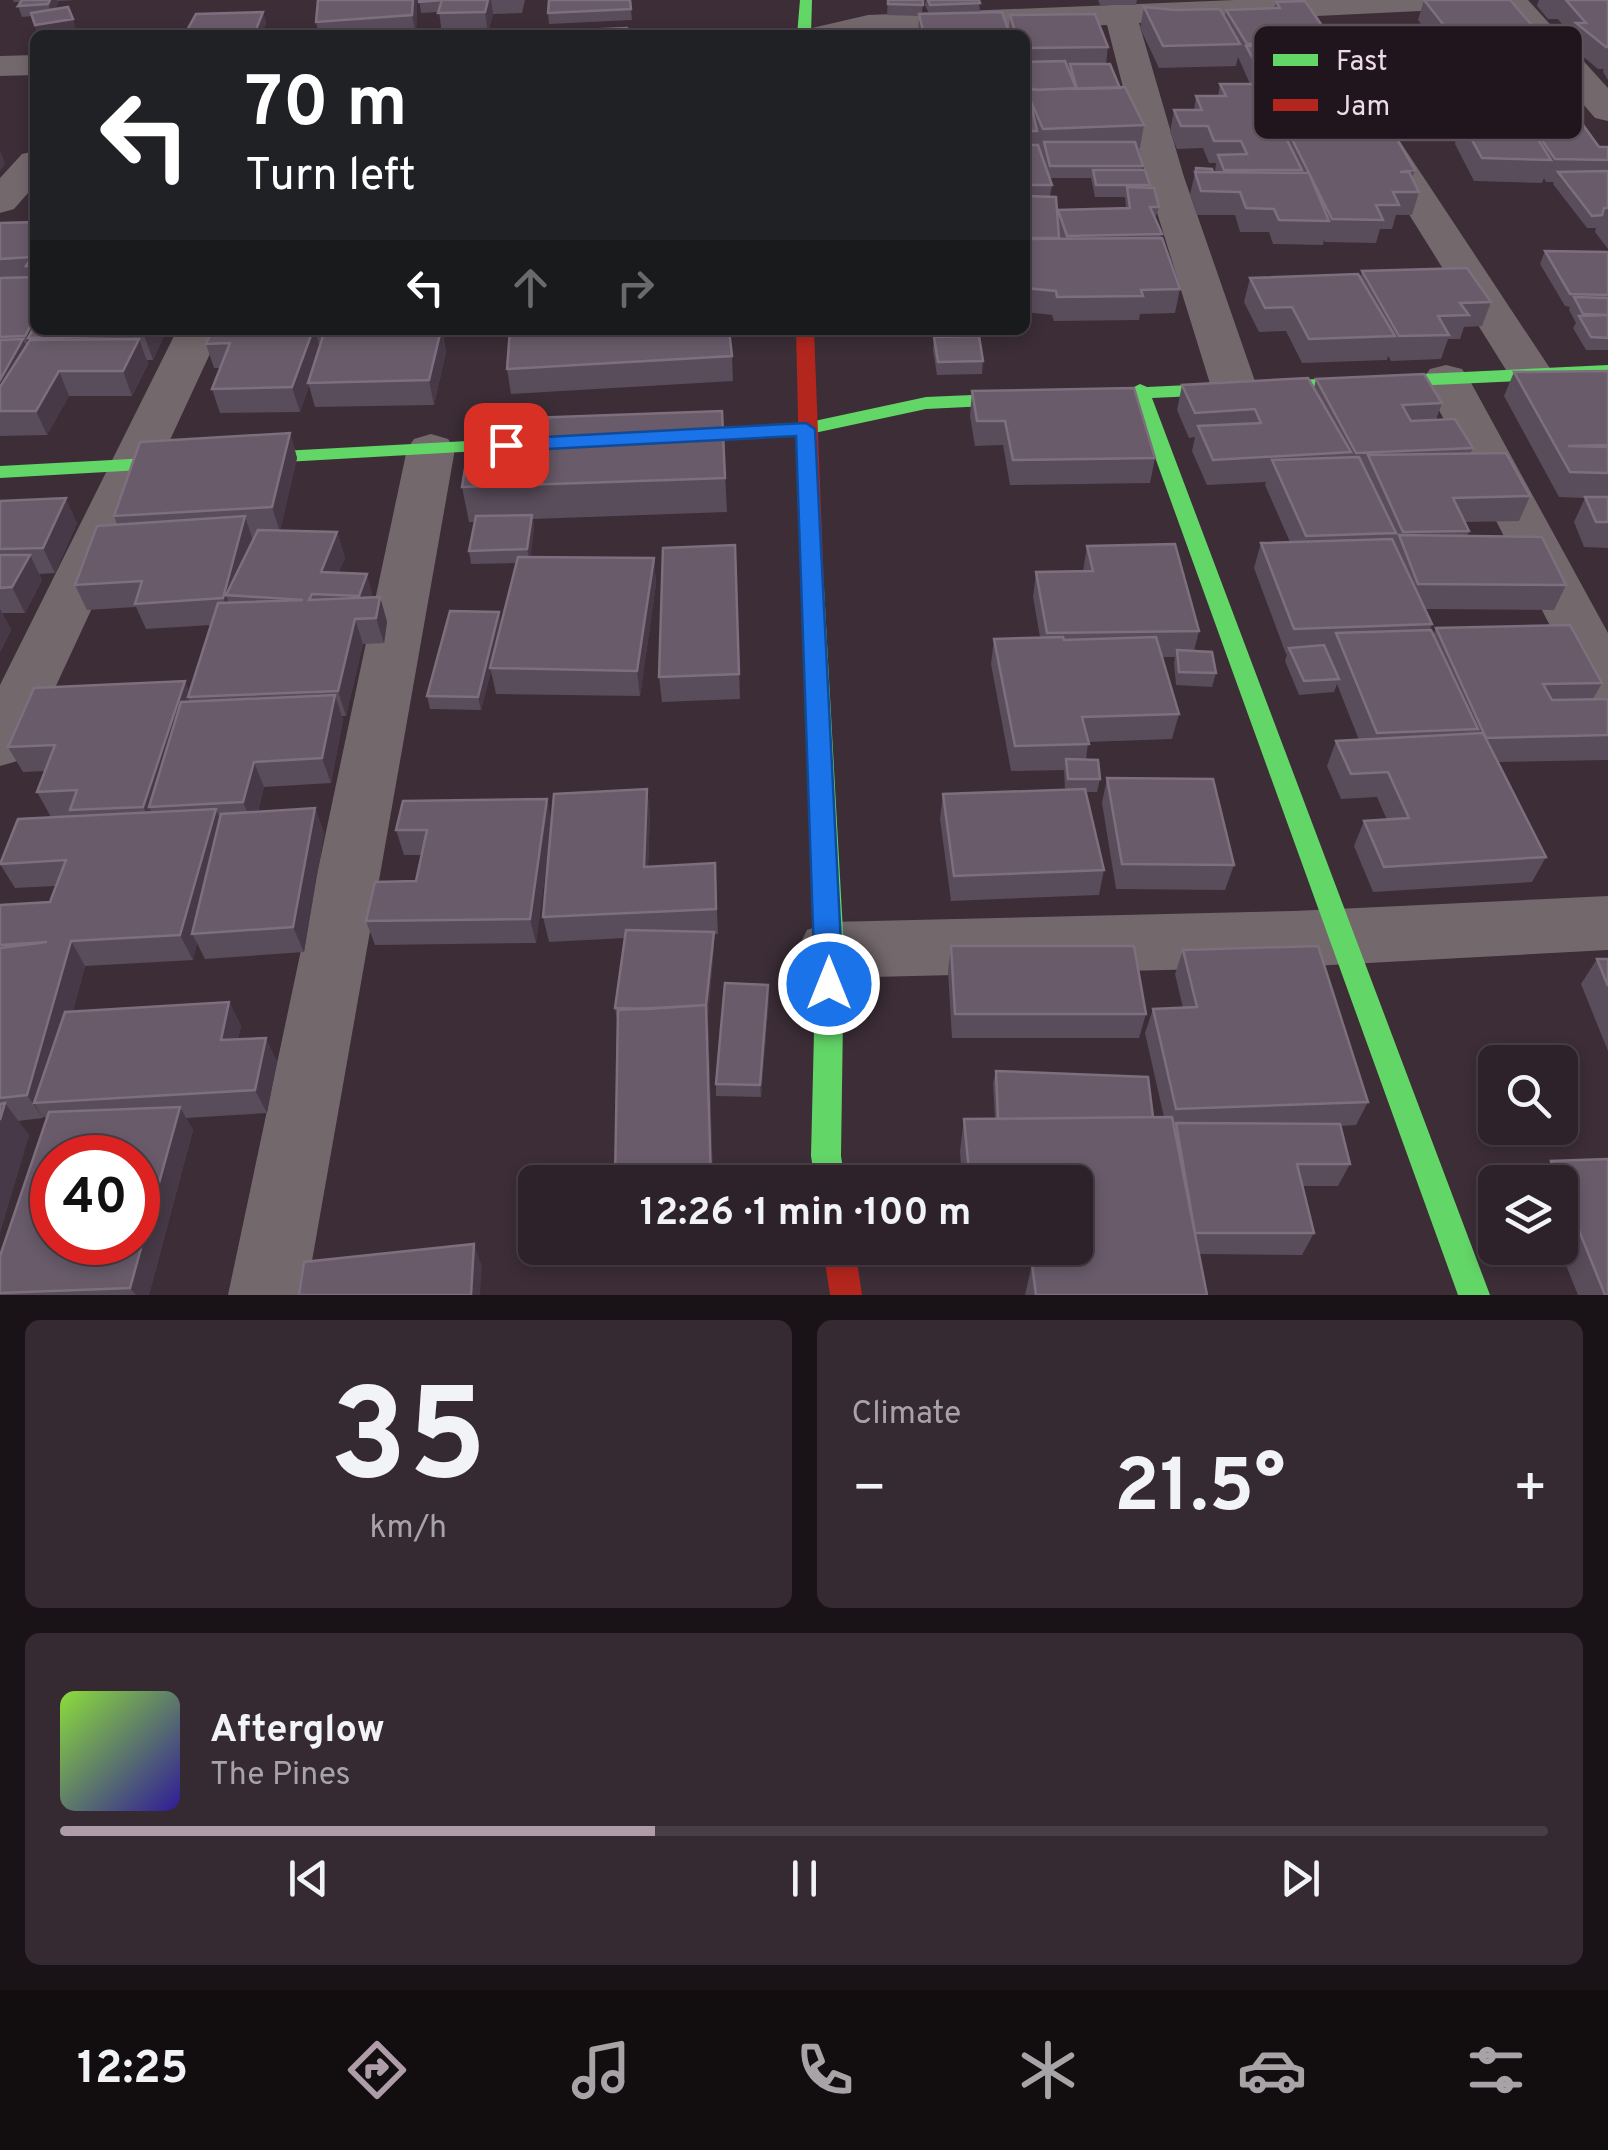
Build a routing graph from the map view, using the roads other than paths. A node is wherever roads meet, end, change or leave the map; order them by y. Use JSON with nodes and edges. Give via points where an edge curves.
{"nodes":[{"id":1,"x":806,"y":0,"type":"edge"},
{"id":2,"x":1462,"y":0,"type":"edge"},
{"id":3,"x":1510,"y":0,"type":"edge"},
{"id":4,"x":1296,"y":8,"type":"junction"},
{"id":5,"x":1121,"y":15,"type":"junction"},
{"id":6,"x":1307,"y":25,"type":"edge"},
{"id":7,"x":1536,"y":25,"type":"edge"},
{"id":8,"x":804,"y":30,"type":"edge"},
{"id":9,"x":844,"y":30,"type":"edge"},
{"id":10,"x":30,"y":65,"type":"edge"},
{"id":11,"x":0,"y":66,"type":"edge"},
{"id":12,"x":1583,"y":79,"type":"edge"},
{"id":13,"x":1608,"y":110,"type":"edge"},
{"id":14,"x":1381,"y":140,"type":"edge"},
{"id":15,"x":30,"y":168,"type":"edge"},
{"id":16,"x":0,"y":201,"type":"edge"},
{"id":17,"x":196,"y":335,"type":"edge"},
{"id":18,"x":805,"y":335,"type":"edge"},
{"id":19,"x":1608,"y":371,"type":"edge"},
{"id":20,"x":1532,"y":376,"type":"junction"},
{"id":21,"x":1446,"y":380,"type":"junction"},
{"id":22,"x":1234,"y":387,"type":"junction"},
{"id":23,"x":1140,"y":390,"type":"junction"},
{"id":24,"x":806,"y":429,"type":"junction"},
{"id":25,"x":628,"y":439,"type":"edge"},
{"id":26,"x":569,"y":442,"type":"edge"},
{"id":27,"x":430,"y":449,"type":"junction"},
{"id":28,"x":131,"y":465,"type":"junction"},
{"id":29,"x":0,"y":472,"type":"edge"},
{"id":30,"x":1608,"y":684,"type":"edge"},
{"id":31,"x":0,"y":744,"type":"edge"},
{"id":32,"x":1608,"y":923,"type":"edge"},
{"id":33,"x":1343,"y":936,"type":"junction"},
{"id":34,"x":830,"y":950,"type":"junction"},
{"id":35,"x":827,"y":1165,"type":"edge"},
{"id":36,"x":842,"y":1265,"type":"edge"},
{"id":37,"x":267,"y":1295,"type":"edge"},
{"id":38,"x":846,"y":1295,"type":"edge"},
{"id":39,"x":1474,"y":1295,"type":"edge"}],
"edges":[{"from":1,"to":8,"type":"street"},
{"from":2,"to":4,"type":"street"},
{"from":3,"to":7,"type":"street"},
{"from":4,"to":5,"type":"street"},
{"from":4,"to":6,"type":"street"},
{"from":5,"to":9,"type":"street"},
{"from":5,"to":22,"type":"street"},
{"from":10,"to":11,"type":"street"},
{"from":12,"to":13,"type":"street"},
{"from":14,"to":20,"type":"street"},
{"from":15,"to":16,"type":"street"},
{"from":17,"to":28,"type":"street"},
{"from":18,"to":24,"type":"street"},
{"from":19,"to":20,"type":"street"},
{"from":20,"to":21,"type":"street"},
{"from":21,"to":22,"type":"street"},
{"from":21,"to":30,"type":"street"},
{"from":22,"to":23,"type":"street"},
{"from":23,"to":24,"type":"street","via":[[926,402]]},
{"from":23,"to":33,"type":"street"},
{"from":24,"to":25,"type":"street"},
{"from":24,"to":34,"type":"street"},
{"from":26,"to":27,"type":"street"},
{"from":27,"to":28,"type":"street"},
{"from":27,"to":37,"type":"street"},
{"from":28,"to":29,"type":"street"},
{"from":28,"to":31,"type":"street"},
{"from":32,"to":33,"type":"street"},
{"from":33,"to":34,"type":"street"},
{"from":33,"to":39,"type":"street"},
{"from":34,"to":35,"type":"street"},
{"from":36,"to":38,"type":"street"}]}
